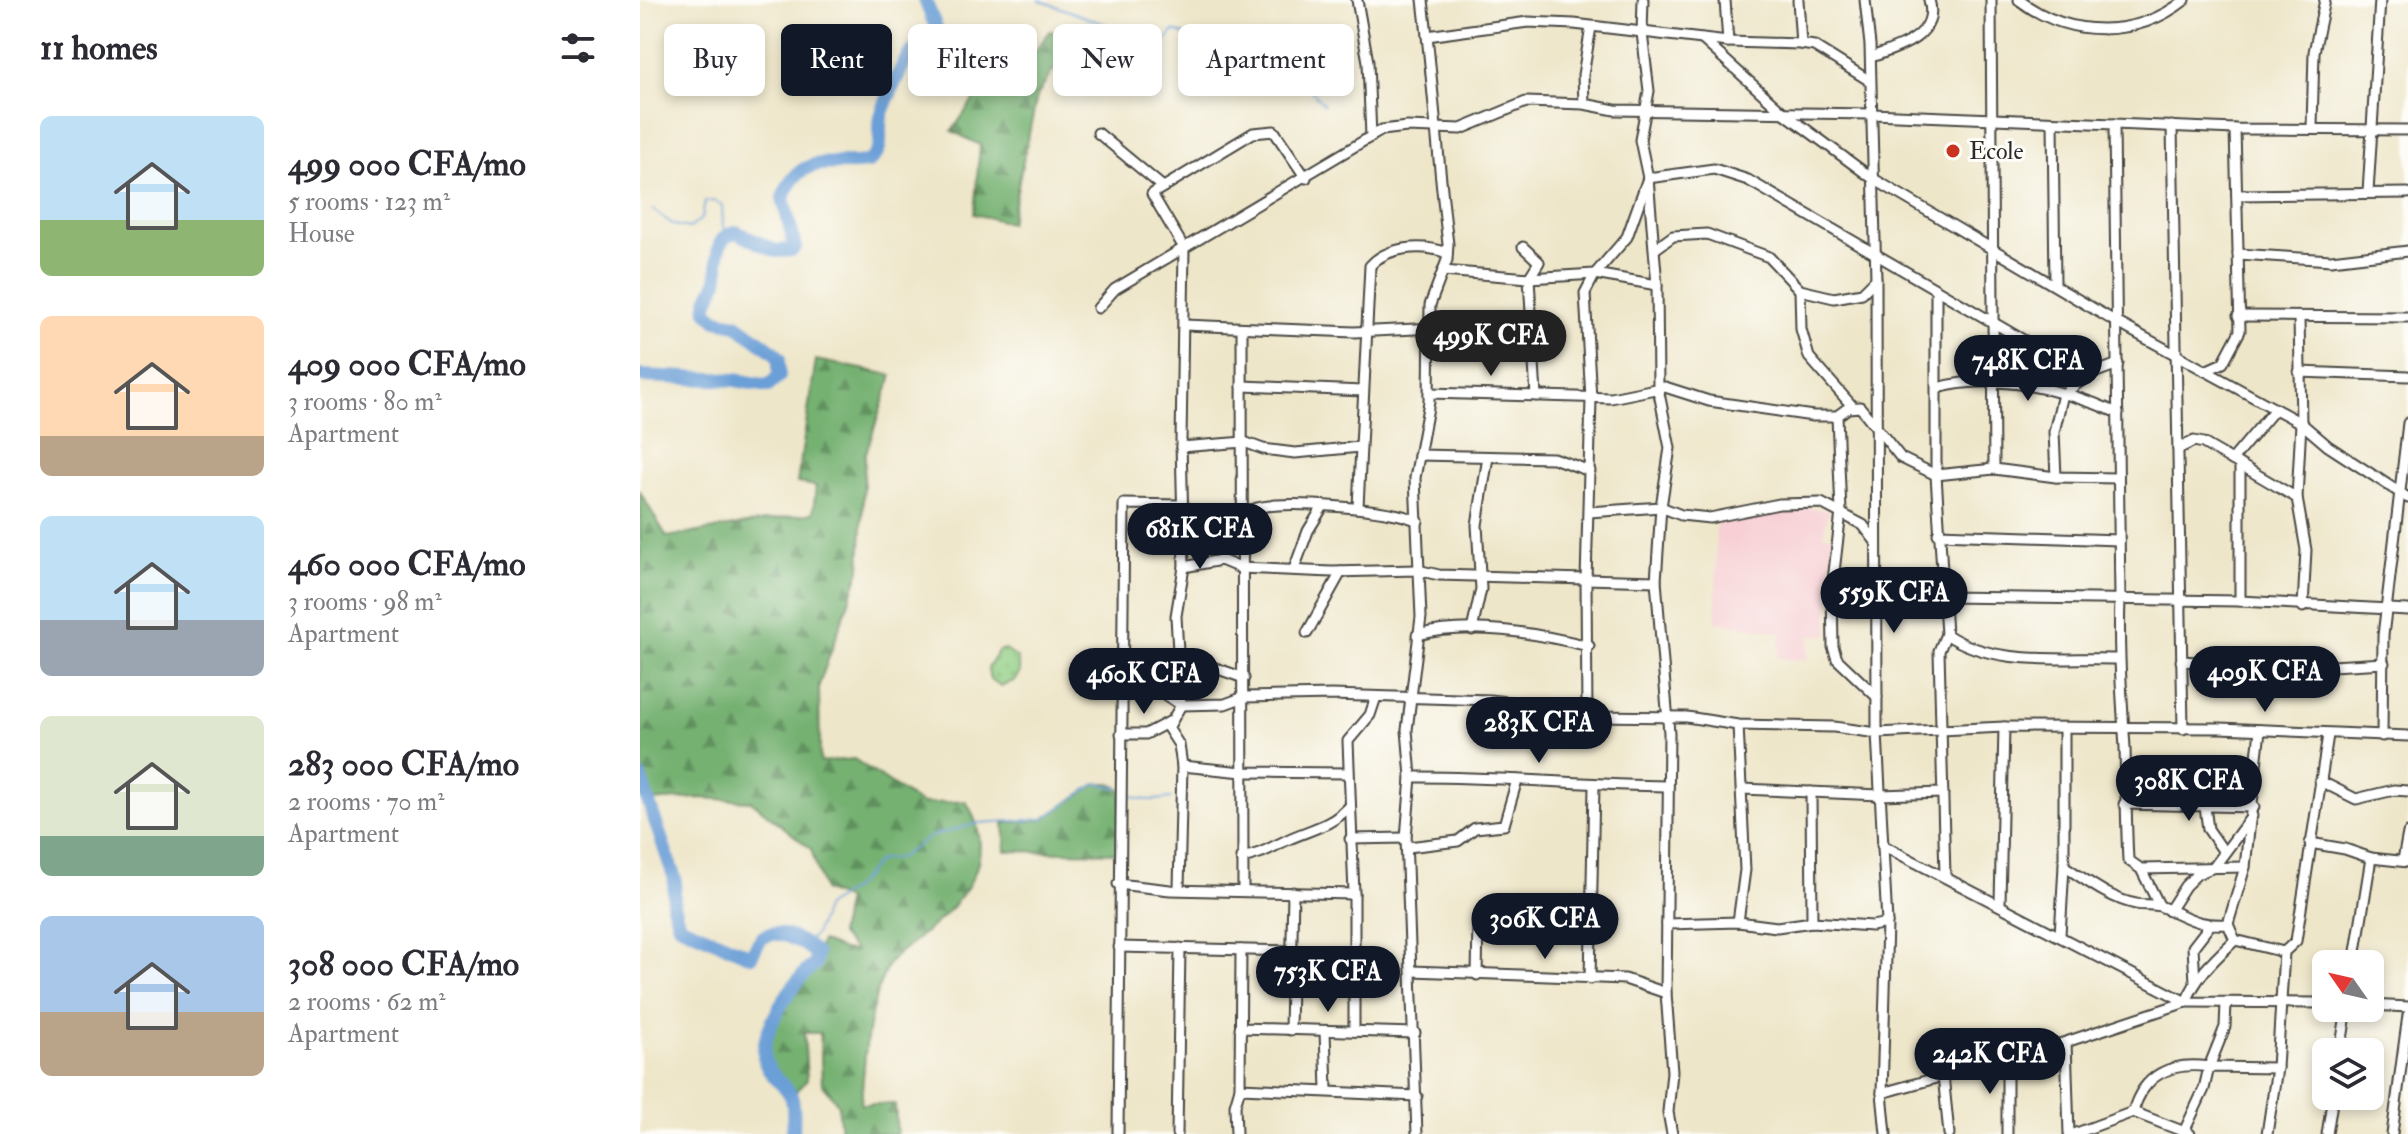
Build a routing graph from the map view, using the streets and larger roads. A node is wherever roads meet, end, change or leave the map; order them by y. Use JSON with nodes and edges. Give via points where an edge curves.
{"nodes":[{"id":1,"x":1357,"y":0,"type":"edge"},
{"id":2,"x":1423,"y":0,"type":"edge"},
{"id":3,"x":1643,"y":0,"type":"edge"},
{"id":4,"x":1725,"y":0,"type":"edge"},
{"id":5,"x":1798,"y":0,"type":"edge"},
{"id":6,"x":1865,"y":0,"type":"edge"},
{"id":7,"x":1929,"y":0,"type":"edge"},
{"id":8,"x":1991,"y":0,"type":"edge"},
{"id":9,"x":2019,"y":0,"type":"edge"},
{"id":10,"x":2185,"y":0,"type":"edge"},
{"id":11,"x":2325,"y":0,"type":"edge"},
{"id":12,"x":2380,"y":0,"type":"edge"},
{"id":13,"x":1591,"y":27,"type":"junction"},
{"id":14,"x":1642,"y":33,"type":"junction"},
{"id":15,"x":1427,"y":36,"type":"junction"},
{"id":16,"x":1702,"y":39,"type":"junction"},
{"id":17,"x":1728,"y":42,"type":"junction"},
{"id":18,"x":1801,"y":44,"type":"junction"},
{"id":19,"x":1871,"y":57,"type":"junction"},
{"id":20,"x":1870,"y":81,"type":"junction"},
{"id":21,"x":1584,"y":104,"type":"junction"},
{"id":22,"x":1645,"y":108,"type":"junction"},
{"id":23,"x":1784,"y":113,"type":"junction"},
{"id":24,"x":1872,"y":114,"type":"junction"},
{"id":25,"x":1992,"y":119,"type":"junction"},
{"id":26,"x":2053,"y":122,"type":"junction"},
{"id":27,"x":2114,"y":124,"type":"junction"},
{"id":28,"x":2172,"y":126,"type":"junction"},
{"id":29,"x":2312,"y":127,"type":"junction"},
{"id":30,"x":2373,"y":128,"type":"junction"},
{"id":31,"x":1433,"y":129,"type":"junction"},
{"id":32,"x":2235,"y":129,"type":"junction"},
{"id":33,"x":2408,"y":130,"type":"edge"},
{"id":34,"x":1098,"y":133,"type":"dead end"},
{"id":35,"x":1371,"y":137,"type":"junction"},
{"id":36,"x":1306,"y":178,"type":"junction"},
{"id":37,"x":1648,"y":178,"type":"junction"},
{"id":38,"x":1872,"y":178,"type":"junction"},
{"id":39,"x":1163,"y":187,"type":"junction"},
{"id":40,"x":2368,"y":192,"type":"junction"},
{"id":41,"x":2408,"y":193,"type":"edge"},
{"id":42,"x":2237,"y":195,"type":"junction"},
{"id":43,"x":1523,"y":247,"type":"dead end"},
{"id":44,"x":1993,"y":247,"type":"junction"},
{"id":45,"x":1184,"y":248,"type":"junction"},
{"id":46,"x":1655,"y":249,"type":"junction"},
{"id":47,"x":2408,"y":251,"type":"edge"},
{"id":48,"x":1447,"y":253,"type":"junction"},
{"id":49,"x":2238,"y":254,"type":"junction"},
{"id":50,"x":1874,"y":255,"type":"junction"},
{"id":51,"x":1443,"y":271,"type":"junction"},
{"id":52,"x":1595,"y":274,"type":"junction"},
{"id":53,"x":1529,"y":278,"type":"junction"},
{"id":54,"x":1876,"y":279,"type":"junction"},
{"id":55,"x":2055,"y":284,"type":"junction"},
{"id":56,"x":1657,"y":285,"type":"junction"},
{"id":57,"x":1800,"y":290,"type":"junction"},
{"id":58,"x":1936,"y":291,"type":"junction"},
{"id":59,"x":1098,"y":308,"type":"dead end"},
{"id":60,"x":2238,"y":316,"type":"junction"},
{"id":61,"x":2299,"y":317,"type":"junction"},
{"id":62,"x":2408,"y":317,"type":"edge"},
{"id":63,"x":2116,"y":322,"type":"junction"},
{"id":64,"x":1529,"y":324,"type":"junction"},
{"id":65,"x":1184,"y":325,"type":"junction"},
{"id":66,"x":1995,"y":326,"type":"junction"},
{"id":67,"x":1242,"y":328,"type":"junction"},
{"id":68,"x":1428,"y":328,"type":"junction"},
{"id":69,"x":1366,"y":331,"type":"junction"},
{"id":70,"x":2176,"y":355,"type":"junction"},
{"id":71,"x":2118,"y":364,"type":"junction"},
{"id":72,"x":2205,"y":371,"type":"junction"},
{"id":73,"x":2299,"y":372,"type":"junction"},
{"id":74,"x":2408,"y":376,"type":"edge"},
{"id":75,"x":2076,"y":382,"type":"junction"},
{"id":76,"x":1994,"y":383,"type":"junction"},
{"id":77,"x":1242,"y":386,"type":"junction"},
{"id":78,"x":1658,"y":388,"type":"junction"},
{"id":79,"x":1937,"y":388,"type":"junction"},
{"id":80,"x":1363,"y":391,"type":"junction"},
{"id":81,"x":1429,"y":393,"type":"junction"},
{"id":82,"x":2063,"y":394,"type":"junction"},
{"id":83,"x":1536,"y":396,"type":"junction"},
{"id":84,"x":1591,"y":399,"type":"junction"},
{"id":85,"x":1853,"y":407,"type":"junction"},
{"id":86,"x":2275,"y":409,"type":"junction"},
{"id":87,"x":2118,"y":413,"type":"junction"},
{"id":88,"x":1837,"y":416,"type":"junction"},
{"id":89,"x":1875,"y":422,"type":"junction"},
{"id":90,"x":2301,"y":423,"type":"junction"},
{"id":91,"x":2408,"y":423,"type":"edge"},
{"id":92,"x":1244,"y":442,"type":"junction"},
{"id":93,"x":2407,"y":443,"type":"edge"},
{"id":94,"x":1181,"y":447,"type":"junction"},
{"id":95,"x":1360,"y":447,"type":"junction"},
{"id":96,"x":2178,"y":449,"type":"junction"},
{"id":97,"x":1419,"y":455,"type":"junction"},
{"id":98,"x":1488,"y":457,"type":"junction"},
{"id":99,"x":2236,"y":462,"type":"junction"},
{"id":100,"x":1994,"y":469,"type":"junction"},
{"id":101,"x":1590,"y":471,"type":"junction"},
{"id":102,"x":1936,"y":475,"type":"junction"},
{"id":103,"x":2056,"y":477,"type":"junction"},
{"id":104,"x":2118,"y":478,"type":"junction"},
{"id":105,"x":2403,"y":495,"type":"edge"},
{"id":106,"x":2297,"y":498,"type":"junction"},
{"id":107,"x":1181,"y":505,"type":"junction"},
{"id":108,"x":1358,"y":507,"type":"junction"},
{"id":109,"x":1661,"y":507,"type":"junction"},
{"id":110,"x":1322,"y":508,"type":"junction"},
{"id":111,"x":1589,"y":512,"type":"junction"},
{"id":112,"x":1841,"y":512,"type":"junction"},
{"id":113,"x":1243,"y":518,"type":"junction"},
{"id":114,"x":1418,"y":521,"type":"junction"},
{"id":115,"x":1938,"y":534,"type":"junction"},
{"id":116,"x":2119,"y":540,"type":"junction"},
{"id":117,"x":1878,"y":545,"type":"junction"},
{"id":118,"x":1184,"y":567,"type":"junction"},
{"id":119,"x":1240,"y":568,"type":"junction"},
{"id":120,"x":1294,"y":569,"type":"junction"},
{"id":121,"x":1417,"y":570,"type":"junction"},
{"id":122,"x":1341,"y":572,"type":"junction"},
{"id":123,"x":1481,"y":576,"type":"junction"},
{"id":124,"x":1586,"y":580,"type":"junction"},
{"id":125,"x":1656,"y":581,"type":"junction"},
{"id":126,"x":1943,"y":597,"type":"junction"},
{"id":127,"x":2120,"y":599,"type":"junction"},
{"id":128,"x":2240,"y":601,"type":"junction"},
{"id":129,"x":2182,"y":602,"type":"junction"},
{"id":130,"x":2303,"y":607,"type":"junction"},
{"id":131,"x":2408,"y":610,"type":"edge"},
{"id":132,"x":2385,"y":611,"type":"junction"},
{"id":133,"x":1472,"y":630,"type":"junction"},
{"id":134,"x":1307,"y":633,"type":"dead end"},
{"id":135,"x":1946,"y":634,"type":"junction"},
{"id":136,"x":1417,"y":635,"type":"junction"},
{"id":137,"x":1589,"y":646,"type":"junction"},
{"id":138,"x":1178,"y":655,"type":"junction"},
{"id":139,"x":2117,"y":659,"type":"junction"},
{"id":140,"x":2181,"y":661,"type":"junction"},
{"id":141,"x":2384,"y":663,"type":"junction"},
{"id":142,"x":1244,"y":678,"type":"junction"},
{"id":143,"x":1121,"y":686,"type":"junction"},
{"id":144,"x":1244,"y":697,"type":"junction"},
{"id":145,"x":1376,"y":697,"type":"junction"},
{"id":146,"x":1877,"y":697,"type":"junction"},
{"id":147,"x":1411,"y":699,"type":"junction"},
{"id":148,"x":1181,"y":705,"type":"junction"},
{"id":149,"x":1587,"y":716,"type":"junction"},
{"id":150,"x":1666,"y":716,"type":"junction"},
{"id":151,"x":1171,"y":721,"type":"junction"},
{"id":152,"x":1738,"y":725,"type":"junction"},
{"id":153,"x":2004,"y":727,"type":"junction"},
{"id":154,"x":1941,"y":728,"type":"junction"},
{"id":155,"x":2064,"y":729,"type":"junction"},
{"id":156,"x":2183,"y":729,"type":"junction"},
{"id":157,"x":2122,"y":730,"type":"junction"},
{"id":158,"x":2260,"y":730,"type":"junction"},
{"id":159,"x":1877,"y":733,"type":"junction"},
{"id":160,"x":1121,"y":734,"type":"junction"},
{"id":161,"x":2328,"y":735,"type":"junction"},
{"id":162,"x":2382,"y":736,"type":"junction"},
{"id":163,"x":2408,"y":736,"type":"edge"},
{"id":164,"x":1182,"y":766,"type":"junction"},
{"id":165,"x":1243,"y":772,"type":"junction"},
{"id":166,"x":1348,"y":773,"type":"junction"},
{"id":167,"x":1411,"y":777,"type":"junction"},
{"id":168,"x":1517,"y":780,"type":"junction"},
{"id":169,"x":2320,"y":781,"type":"junction"},
{"id":170,"x":1594,"y":786,"type":"junction"},
{"id":171,"x":1666,"y":786,"type":"junction"},
{"id":172,"x":1742,"y":789,"type":"junction"},
{"id":173,"x":2408,"y":791,"type":"edge"},
{"id":174,"x":1811,"y":792,"type":"junction"},
{"id":175,"x":1943,"y":793,"type":"junction"},
{"id":176,"x":1880,"y":795,"type":"junction"},
{"id":177,"x":2124,"y":804,"type":"junction"},
{"id":178,"x":1349,"y":807,"type":"junction"},
{"id":179,"x":2205,"y":807,"type":"junction"},
{"id":180,"x":2254,"y":811,"type":"junction"},
{"id":181,"x":2408,"y":833,"type":"edge"},
{"id":182,"x":1350,"y":839,"type":"junction"},
{"id":183,"x":1407,"y":842,"type":"junction"},
{"id":184,"x":2310,"y":843,"type":"junction"},
{"id":185,"x":1882,"y":845,"type":"junction"},
{"id":186,"x":2224,"y":852,"type":"junction"},
{"id":187,"x":1241,"y":858,"type":"junction"},
{"id":188,"x":2371,"y":858,"type":"junction"},
{"id":189,"x":2405,"y":861,"type":"edge"},
{"id":190,"x":2064,"y":866,"type":"junction"},
{"id":191,"x":2214,"y":867,"type":"junction"},
{"id":192,"x":2245,"y":867,"type":"junction"},
{"id":193,"x":2141,"y":869,"type":"junction"},
{"id":194,"x":1945,"y":876,"type":"junction"},
{"id":195,"x":1118,"y":884,"type":"junction"},
{"id":196,"x":1179,"y":888,"type":"junction"},
{"id":197,"x":1243,"y":890,"type":"junction"},
{"id":198,"x":1293,"y":892,"type":"junction"},
{"id":199,"x":1354,"y":894,"type":"junction"},
{"id":200,"x":2000,"y":903,"type":"junction"},
{"id":201,"x":2159,"y":905,"type":"junction"},
{"id":202,"x":2169,"y":911,"type":"junction"},
{"id":203,"x":1593,"y":921,"type":"junction"},
{"id":204,"x":1738,"y":922,"type":"junction"},
{"id":205,"x":1812,"y":922,"type":"junction"},
{"id":206,"x":1887,"y":923,"type":"junction"},
{"id":207,"x":1667,"y":924,"type":"junction"},
{"id":208,"x":2228,"y":924,"type":"junction"},
{"id":209,"x":2210,"y":925,"type":"junction"},
{"id":210,"x":2060,"y":935,"type":"junction"},
{"id":211,"x":2235,"y":940,"type":"junction"},
{"id":212,"x":1119,"y":947,"type":"junction"},
{"id":213,"x":1180,"y":948,"type":"junction"},
{"id":214,"x":1241,"y":950,"type":"junction"},
{"id":215,"x":2356,"y":950,"type":"edge"},
{"id":216,"x":1290,"y":951,"type":"junction"},
{"id":217,"x":2284,"y":952,"type":"junction"},
{"id":218,"x":1412,"y":971,"type":"junction"},
{"id":219,"x":1477,"y":975,"type":"junction"},
{"id":220,"x":1590,"y":979,"type":"junction"},
{"id":221,"x":2195,"y":982,"type":"junction"},
{"id":222,"x":1666,"y":993,"type":"junction"},
{"id":223,"x":2283,"y":1001,"type":"junction"},
{"id":224,"x":2186,"y":1002,"type":"junction"},
{"id":225,"x":2312,"y":1002,"type":"edge"},
{"id":226,"x":2226,"y":1003,"type":"junction"},
{"id":227,"x":2384,"y":1006,"type":"edge"},
{"id":228,"x":2408,"y":1007,"type":"edge"},
{"id":229,"x":2408,"y":1015,"type":"edge"},
{"id":230,"x":2406,"y":1027,"type":"edge"},
{"id":231,"x":1240,"y":1028,"type":"junction"},
{"id":232,"x":1290,"y":1030,"type":"junction"},
{"id":233,"x":1325,"y":1031,"type":"junction"},
{"id":234,"x":1354,"y":1031,"type":"junction"},
{"id":235,"x":1415,"y":1033,"type":"junction"},
{"id":236,"x":2066,"y":1042,"type":"junction"},
{"id":237,"x":2007,"y":1057,"type":"junction"},
{"id":238,"x":2209,"y":1067,"type":"junction"},
{"id":239,"x":2277,"y":1068,"type":"junction"},
{"id":240,"x":1943,"y":1075,"type":"junction"},
{"id":241,"x":1240,"y":1088,"type":"junction"},
{"id":242,"x":2408,"y":1088,"type":"edge"},
{"id":243,"x":1327,"y":1090,"type":"junction"},
{"id":244,"x":1882,"y":1093,"type":"junction"},
{"id":245,"x":2398,"y":1095,"type":"junction"},
{"id":246,"x":1417,"y":1096,"type":"junction"},
{"id":247,"x":2331,"y":1110,"type":"edge"},
{"id":248,"x":2133,"y":1112,"type":"junction"},
{"id":249,"x":1118,"y":1134,"type":"edge"},
{"id":250,"x":1177,"y":1134,"type":"edge"},
{"id":251,"x":1236,"y":1134,"type":"edge"},
{"id":252,"x":1417,"y":1134,"type":"edge"},
{"id":253,"x":1672,"y":1134,"type":"edge"},
{"id":254,"x":1886,"y":1134,"type":"edge"},
{"id":255,"x":1949,"y":1134,"type":"edge"},
{"id":256,"x":2007,"y":1134,"type":"edge"},
{"id":257,"x":2072,"y":1134,"type":"edge"},
{"id":258,"x":2186,"y":1134,"type":"edge"},
{"id":259,"x":2267,"y":1134,"type":"edge"},
{"id":260,"x":2327,"y":1134,"type":"edge"},
{"id":261,"x":2392,"y":1134,"type":"edge"}],
"edges":[{"from":1,"to":35,"type":"street","via":[[1368,62]]},
{"from":2,"to":15,"type":"street"},
{"from":3,"to":14,"type":"street"},
{"from":4,"to":17,"type":"street"},
{"from":5,"to":18,"type":"street"},
{"from":6,"to":19,"type":"street"},
{"from":7,"to":19,"type":"street","via":[[1932,17],[1927,28]]},
{"from":8,"to":25,"type":"street"},
{"from":9,"to":10,"type":"street","via":[[2055,21],[2106,30],[2144,23]]},
{"from":11,"to":29,"type":"street","via":[[2314,52]]},
{"from":12,"to":30,"type":"street"},
{"from":13,"to":14,"type":"street"},
{"from":13,"to":15,"type":"street","via":[[1528,22]]},
{"from":13,"to":21,"type":"street"},
{"from":14,"to":16,"type":"street"},
{"from":14,"to":22,"type":"street","via":[[1649,69]]},
{"from":15,"to":31,"type":"street"},
{"from":16,"to":17,"type":"street"},
{"from":16,"to":23,"type":"street"},
{"from":17,"to":18,"type":"street"},
{"from":18,"to":20,"type":"street","via":[[1814,46]]},
{"from":19,"to":20,"type":"street"},
{"from":20,"to":24,"type":"street"},
{"from":21,"to":22,"type":"street"},
{"from":21,"to":31,"type":"street","via":[[1526,102],[1461,129]]},
{"from":22,"to":23,"type":"street"},
{"from":22,"to":37,"type":"street","via":[[1640,140]]},
{"from":23,"to":24,"type":"street"},
{"from":23,"to":38,"type":"street"},
{"from":24,"to":25,"type":"street"},
{"from":24,"to":38,"type":"street"},
{"from":25,"to":26,"type":"street"},
{"from":25,"to":44,"type":"street"},
{"from":26,"to":27,"type":"street"},
{"from":26,"to":55,"type":"street"},
{"from":27,"to":28,"type":"street"},
{"from":27,"to":63,"type":"street"},
{"from":28,"to":32,"type":"street"},
{"from":28,"to":70,"type":"street"},
{"from":29,"to":30,"type":"street"},
{"from":29,"to":32,"type":"street"},
{"from":30,"to":33,"type":"street"},
{"from":30,"to":40,"type":"street"},
{"from":31,"to":35,"type":"street","via":[[1391,127]]},
{"from":31,"to":48,"type":"street"},
{"from":32,"to":42,"type":"street"},
{"from":34,"to":39,"type":"street"},
{"from":35,"to":36,"type":"street"},
{"from":36,"to":39,"type":"street","via":[[1269,130],[1253,133]]},
{"from":36,"to":45,"type":"street"},
{"from":37,"to":46,"type":"street"},
{"from":37,"to":50,"type":"street","via":[[1731,172]]},
{"from":37,"to":52,"type":"street","via":[[1627,237]]},
{"from":38,"to":44,"type":"street"},
{"from":38,"to":50,"type":"street"},
{"from":39,"to":45,"type":"street","via":[[1152,194]]},
{"from":40,"to":41,"type":"street"},
{"from":40,"to":42,"type":"street"},
{"from":42,"to":49,"type":"street"},
{"from":43,"to":53,"type":"street","via":[[1539,262]]},
{"from":44,"to":55,"type":"street"},
{"from":44,"to":66,"type":"street"},
{"from":45,"to":59,"type":"street","via":[[1115,289]]},
{"from":45,"to":65,"type":"street"},
{"from":46,"to":56,"type":"street"},
{"from":46,"to":57,"type":"street","via":[[1673,236],[1707,234],[1769,257]]},
{"from":47,"to":49,"type":"street","via":[[2331,260]]},
{"from":48,"to":51,"type":"street"},
{"from":48,"to":69,"type":"street","via":[[1415,248],[1373,262]]},
{"from":49,"to":60,"type":"street"},
{"from":50,"to":54,"type":"street"},
{"from":50,"to":58,"type":"street"},
{"from":51,"to":53,"type":"street"},
{"from":51,"to":68,"type":"street","via":[[1433,293]]},
{"from":52,"to":53,"type":"street"},
{"from":52,"to":56,"type":"street"},
{"from":52,"to":84,"type":"street","via":[[1584,301]]},
{"from":53,"to":64,"type":"street"},
{"from":54,"to":57,"type":"street","via":[[1862,293],[1845,298]]},
{"from":54,"to":89,"type":"street"},
{"from":55,"to":63,"type":"street"},
{"from":56,"to":78,"type":"street"},
{"from":57,"to":85,"type":"street","via":[[1801,329],[1809,357]]},
{"from":58,"to":66,"type":"street"},
{"from":58,"to":79,"type":"street"},
{"from":60,"to":61,"type":"street"},
{"from":60,"to":72,"type":"street","via":[[2235,345],[2223,363]]},
{"from":61,"to":62,"type":"street"},
{"from":61,"to":73,"type":"street"},
{"from":63,"to":70,"type":"street"},
{"from":63,"to":71,"type":"street"},
{"from":64,"to":68,"type":"street","via":[[1498,339]]},
{"from":64,"to":83,"type":"street"},
{"from":65,"to":67,"type":"street"},
{"from":65,"to":94,"type":"street"},
{"from":66,"to":75,"type":"street","via":[[2049,355]]},
{"from":66,"to":76,"type":"street"},
{"from":67,"to":69,"type":"street"},
{"from":67,"to":77,"type":"street"},
{"from":68,"to":69,"type":"street"},
{"from":68,"to":81,"type":"street"},
{"from":69,"to":80,"type":"street"},
{"from":70,"to":72,"type":"street"},
{"from":70,"to":96,"type":"street"},
{"from":71,"to":75,"type":"street"},
{"from":71,"to":87,"type":"street"},
{"from":72,"to":86,"type":"street"},
{"from":73,"to":74,"type":"street"},
{"from":73,"to":90,"type":"street"},
{"from":75,"to":82,"type":"street"},
{"from":76,"to":79,"type":"street"},
{"from":76,"to":82,"type":"street"},
{"from":76,"to":100,"type":"street"},
{"from":77,"to":80,"type":"street"},
{"from":77,"to":92,"type":"street"},
{"from":78,"to":84,"type":"street"},
{"from":78,"to":88,"type":"street","via":[[1733,405]]},
{"from":78,"to":109,"type":"street","via":[[1670,448]]},
{"from":79,"to":102,"type":"street"},
{"from":80,"to":95,"type":"street"},
{"from":81,"to":83,"type":"street"},
{"from":81,"to":97,"type":"street"},
{"from":82,"to":87,"type":"street"},
{"from":82,"to":103,"type":"street","via":[[2054,432]]},
{"from":83,"to":84,"type":"street"},
{"from":84,"to":101,"type":"street"},
{"from":85,"to":88,"type":"street"},
{"from":85,"to":89,"type":"street"},
{"from":86,"to":90,"type":"street"},
{"from":86,"to":99,"type":"street"},
{"from":87,"to":104,"type":"street"},
{"from":88,"to":112,"type":"street"},
{"from":89,"to":102,"type":"street","via":[[1901,458]]},
{"from":89,"to":117,"type":"street"},
{"from":90,"to":105,"type":"street"},
{"from":90,"to":106,"type":"street"},
{"from":91,"to":93,"type":"street"},
{"from":92,"to":94,"type":"street"},
{"from":92,"to":95,"type":"street","via":[[1276,452]]},
{"from":92,"to":113,"type":"street"},
{"from":93,"to":105,"type":"street"},
{"from":94,"to":107,"type":"street"},
{"from":95,"to":108,"type":"street"},
{"from":96,"to":99,"type":"street","via":[[2196,441]]},
{"from":96,"to":129,"type":"street"},
{"from":97,"to":98,"type":"street"},
{"from":97,"to":114,"type":"street"},
{"from":98,"to":101,"type":"street","via":[[1553,458]]},
{"from":98,"to":123,"type":"street","via":[[1477,525]]},
{"from":99,"to":106,"type":"street"},
{"from":99,"to":128,"type":"street"},
{"from":100,"to":102,"type":"street"},
{"from":100,"to":103,"type":"street"},
{"from":101,"to":111,"type":"street"},
{"from":102,"to":115,"type":"street"},
{"from":103,"to":104,"type":"street"},
{"from":104,"to":116,"type":"street"},
{"from":105,"to":132,"type":"street"},
{"from":106,"to":130,"type":"street","via":[[2306,550]]},
{"from":107,"to":113,"type":"street","via":[[1221,523]]},
{"from":107,"to":118,"type":"street"},
{"from":107,"to":143,"type":"street","via":[[1123,505]]},
{"from":108,"to":110,"type":"street"},
{"from":108,"to":114,"type":"street"},
{"from":109,"to":111,"type":"street"},
{"from":109,"to":112,"type":"street","via":[[1698,518],[1804,502]]},
{"from":109,"to":125,"type":"street"},
{"from":110,"to":113,"type":"street","via":[[1257,508]]},
{"from":110,"to":120,"type":"street"},
{"from":111,"to":124,"type":"street"},
{"from":112,"to":117,"type":"street","via":[[1863,525]]},
{"from":112,"to":146,"type":"street","via":[[1832,589],[1834,653]]},
{"from":113,"to":119,"type":"street"},
{"from":114,"to":121,"type":"street"},
{"from":115,"to":116,"type":"street"},
{"from":115,"to":126,"type":"street"},
{"from":116,"to":127,"type":"street"},
{"from":117,"to":146,"type":"street"},
{"from":118,"to":119,"type":"street","via":[[1221,560]]},
{"from":118,"to":138,"type":"street","via":[[1176,608]]},
{"from":119,"to":120,"type":"street"},
{"from":119,"to":142,"type":"street"},
{"from":120,"to":122,"type":"street"},
{"from":121,"to":122,"type":"street"},
{"from":121,"to":123,"type":"street"},
{"from":121,"to":136,"type":"street"},
{"from":122,"to":134,"type":"street"},
{"from":123,"to":124,"type":"street"},
{"from":123,"to":133,"type":"street"},
{"from":124,"to":125,"type":"street"},
{"from":124,"to":137,"type":"street"},
{"from":125,"to":150,"type":"street"},
{"from":126,"to":127,"type":"street"},
{"from":126,"to":135,"type":"street"},
{"from":127,"to":129,"type":"street"},
{"from":127,"to":139,"type":"street"},
{"from":128,"to":129,"type":"street"},
{"from":128,"to":130,"type":"street"},
{"from":129,"to":140,"type":"street"},
{"from":130,"to":132,"type":"street"},
{"from":131,"to":132,"type":"street"},
{"from":132,"to":141,"type":"street"},
{"from":133,"to":136,"type":"street"},
{"from":133,"to":137,"type":"street","via":[[1537,634]]},
{"from":135,"to":139,"type":"street","via":[[2003,656]]},
{"from":135,"to":154,"type":"street","via":[[1939,651]]},
{"from":136,"to":147,"type":"street"},
{"from":137,"to":149,"type":"street"},
{"from":138,"to":142,"type":"street"},
{"from":138,"to":148,"type":"street"},
{"from":139,"to":157,"type":"street"},
{"from":140,"to":141,"type":"street","via":[[2297,668]]},
{"from":140,"to":156,"type":"street"},
{"from":141,"to":162,"type":"street"},
{"from":142,"to":144,"type":"street"},
{"from":143,"to":148,"type":"street","via":[[1155,688]]},
{"from":143,"to":160,"type":"street"},
{"from":144,"to":145,"type":"street"},
{"from":144,"to":148,"type":"street","via":[[1225,704]]},
{"from":144,"to":165,"type":"street"},
{"from":145,"to":147,"type":"street"},
{"from":145,"to":166,"type":"street","via":[[1370,715],[1348,741]]},
{"from":146,"to":159,"type":"street"},
{"from":147,"to":149,"type":"street","via":[[1490,700]]},
{"from":147,"to":167,"type":"street"},
{"from":148,"to":151,"type":"street"},
{"from":149,"to":150,"type":"street"},
{"from":150,"to":152,"type":"street"},
{"from":150,"to":171,"type":"street"},
{"from":151,"to":160,"type":"street","via":[[1146,734]]},
{"from":151,"to":164,"type":"street","via":[[1169,732],[1179,745]]},
{"from":152,"to":159,"type":"street"},
{"from":152,"to":172,"type":"street"},
{"from":153,"to":154,"type":"street"},
{"from":153,"to":155,"type":"street"},
{"from":153,"to":200,"type":"street"},
{"from":154,"to":159,"type":"street"},
{"from":154,"to":175,"type":"street"},
{"from":155,"to":157,"type":"street"},
{"from":155,"to":190,"type":"street"},
{"from":156,"to":157,"type":"street"},
{"from":156,"to":158,"type":"street"},
{"from":157,"to":177,"type":"street"},
{"from":158,"to":161,"type":"street"},
{"from":158,"to":180,"type":"street"},
{"from":159,"to":176,"type":"street"},
{"from":160,"to":195,"type":"street"},
{"from":161,"to":162,"type":"street"},
{"from":161,"to":169,"type":"street"},
{"from":162,"to":163,"type":"street"},
{"from":164,"to":165,"type":"street"},
{"from":164,"to":196,"type":"street"},
{"from":165,"to":166,"type":"street"},
{"from":165,"to":187,"type":"street"},
{"from":166,"to":178,"type":"street"},
{"from":167,"to":168,"type":"street"},
{"from":167,"to":183,"type":"street"},
{"from":168,"to":170,"type":"street"},
{"from":168,"to":183,"type":"street","via":[[1504,825],[1475,828],[1458,841]]},
{"from":169,"to":173,"type":"street","via":[[2356,799]]},
{"from":169,"to":184,"type":"street"},
{"from":170,"to":171,"type":"street"},
{"from":170,"to":203,"type":"street"},
{"from":171,"to":207,"type":"street"},
{"from":172,"to":174,"type":"street"},
{"from":172,"to":204,"type":"street","via":[[1745,870]]},
{"from":174,"to":176,"type":"street"},
{"from":174,"to":205,"type":"street"},
{"from":175,"to":176,"type":"street"},
{"from":175,"to":194,"type":"street"},
{"from":176,"to":185,"type":"street"},
{"from":177,"to":179,"type":"street"},
{"from":177,"to":193,"type":"street","via":[[2128,860]]},
{"from":178,"to":182,"type":"street"},
{"from":178,"to":187,"type":"street","via":[[1327,825],[1265,854]]},
{"from":179,"to":180,"type":"street"},
{"from":179,"to":186,"type":"street","via":[[2208,829]]},
{"from":180,"to":186,"type":"street"},
{"from":180,"to":192,"type":"street"},
{"from":181,"to":189,"type":"street"},
{"from":182,"to":183,"type":"street"},
{"from":182,"to":199,"type":"street"},
{"from":183,"to":218,"type":"street"},
{"from":184,"to":188,"type":"street"},
{"from":184,"to":217,"type":"street","via":[[2296,941]]},
{"from":185,"to":194,"type":"street"},
{"from":185,"to":206,"type":"street"},
{"from":186,"to":191,"type":"street"},
{"from":187,"to":197,"type":"street"},
{"from":188,"to":189,"type":"street"},
{"from":188,"to":215,"type":"street"},
{"from":190,"to":201,"type":"street","via":[[2111,896]]},
{"from":190,"to":210,"type":"street"},
{"from":191,"to":192,"type":"street"},
{"from":191,"to":193,"type":"street"},
{"from":191,"to":202,"type":"street","via":[[2197,874]]},
{"from":192,"to":208,"type":"street"},
{"from":193,"to":201,"type":"street"},
{"from":194,"to":200,"type":"street"},
{"from":195,"to":196,"type":"street"},
{"from":195,"to":212,"type":"street"},
{"from":196,"to":197,"type":"street"},
{"from":197,"to":198,"type":"street"},
{"from":198,"to":199,"type":"street"},
{"from":198,"to":216,"type":"street"},
{"from":199,"to":234,"type":"street"},
{"from":200,"to":210,"type":"street"},
{"from":201,"to":202,"type":"street"},
{"from":202,"to":209,"type":"street"},
{"from":203,"to":219,"type":"street","via":[[1491,913],[1482,917]]},
{"from":203,"to":220,"type":"street"},
{"from":204,"to":205,"type":"street","via":[[1777,927]]},
{"from":204,"to":207,"type":"street"},
{"from":205,"to":206,"type":"street"},
{"from":206,"to":244,"type":"street"},
{"from":207,"to":222,"type":"street"},
{"from":208,"to":209,"type":"street"},
{"from":208,"to":211,"type":"street"},
{"from":209,"to":221,"type":"street","via":[[2193,947]]},
{"from":210,"to":224,"type":"street"},
{"from":211,"to":217,"type":"street"},
{"from":211,"to":221,"type":"street"},
{"from":212,"to":213,"type":"street"},
{"from":212,"to":249,"type":"street"},
{"from":213,"to":214,"type":"street"},
{"from":213,"to":250,"type":"street"},
{"from":214,"to":216,"type":"street"},
{"from":214,"to":231,"type":"street"},
{"from":216,"to":232,"type":"street"},
{"from":217,"to":223,"type":"street"},
{"from":218,"to":219,"type":"street"},
{"from":218,"to":235,"type":"street"},
{"from":219,"to":220,"type":"street"},
{"from":220,"to":222,"type":"street","via":[[1625,979]]},
{"from":221,"to":224,"type":"street"},
{"from":222,"to":253,"type":"street"},
{"from":223,"to":225,"type":"street"},
{"from":223,"to":226,"type":"street"},
{"from":223,"to":239,"type":"street"},
{"from":224,"to":226,"type":"street"},
{"from":224,"to":236,"type":"street"},
{"from":226,"to":238,"type":"street","via":[[2225,1027]]},
{"from":227,"to":228,"type":"street"},
{"from":229,"to":230,"type":"street"},
{"from":230,"to":245,"type":"street"},
{"from":231,"to":232,"type":"street"},
{"from":231,"to":241,"type":"street"},
{"from":232,"to":233,"type":"street"},
{"from":233,"to":234,"type":"street"},
{"from":233,"to":243,"type":"street"},
{"from":234,"to":235,"type":"street"},
{"from":235,"to":246,"type":"street"},
{"from":236,"to":237,"type":"street"},
{"from":236,"to":257,"type":"street"},
{"from":237,"to":240,"type":"street"},
{"from":237,"to":256,"type":"street"},
{"from":238,"to":239,"type":"street"},
{"from":238,"to":248,"type":"street","via":[[2193,1064],[2154,1075],[2139,1092]]},
{"from":238,"to":258,"type":"street"},
{"from":239,"to":259,"type":"street"},
{"from":240,"to":244,"type":"street"},
{"from":240,"to":255,"type":"street"},
{"from":241,"to":243,"type":"street"},
{"from":241,"to":251,"type":"street"},
{"from":242,"to":245,"type":"street"},
{"from":243,"to":246,"type":"street"},
{"from":244,"to":254,"type":"street"},
{"from":245,"to":261,"type":"street"},
{"from":246,"to":252,"type":"street"},
{"from":247,"to":260,"type":"street"},
{"from":248,"to":257,"type":"street"},
{"from":248,"to":258,"type":"street"}]}
